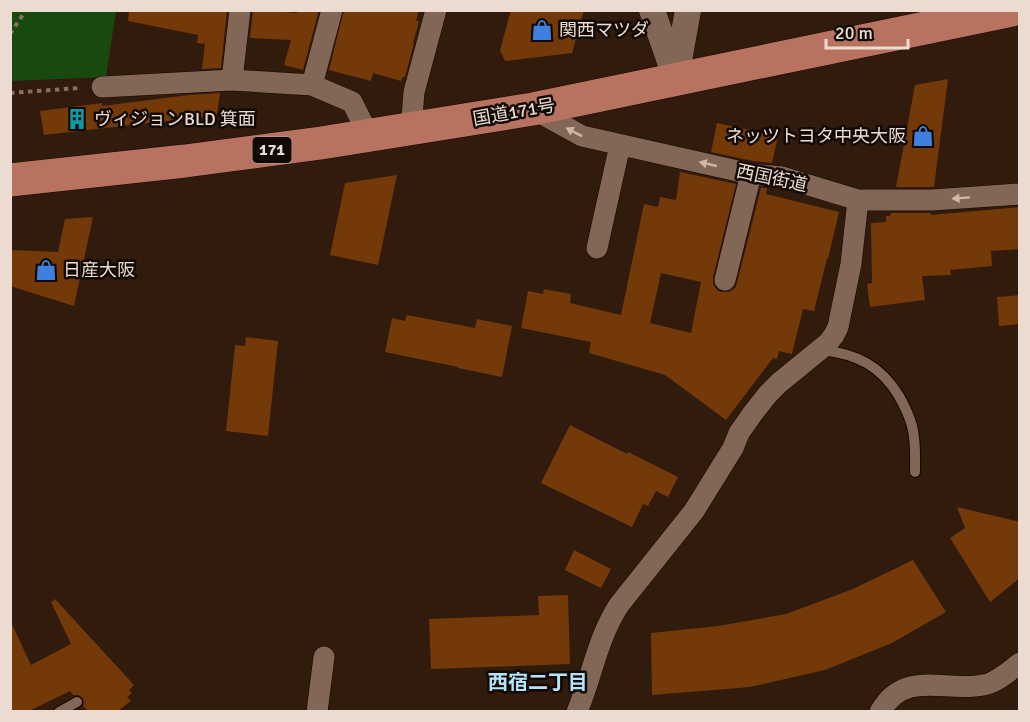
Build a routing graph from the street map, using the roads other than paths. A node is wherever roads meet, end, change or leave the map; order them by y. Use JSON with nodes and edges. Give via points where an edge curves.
{"nodes":[{"id":1,"x":240,"y":10,"type":"edge"},
{"id":2,"x":332,"y":10,"type":"edge"},
{"id":3,"x":436,"y":10,"type":"edge"},
{"id":4,"x":652,"y":10,"type":"edge"},
{"id":5,"x":688,"y":10,"type":"edge"},
{"id":6,"x":1012,"y":10,"type":"edge"},
{"id":7,"x":676,"y":79,"type":"junction"},
{"id":8,"x":232,"y":80,"type":"junction"},
{"id":9,"x":312,"y":85,"type":"junction"},
{"id":10,"x":102,"y":87,"type":"road end"},
{"id":11,"x":532,"y":109,"type":"junction"},
{"id":12,"x":411,"y":130,"type":"junction"},
{"id":13,"x":369,"y":136,"type":"junction"},
{"id":14,"x":620,"y":145,"type":"junction"},
{"id":15,"x":751,"y":174,"type":"junction"},
{"id":16,"x":10,"y":180,"type":"edge"},
{"id":17,"x":1020,"y":194,"type":"edge"},
{"id":18,"x":858,"y":200,"type":"junction"},
{"id":19,"x":597,"y":248,"type":"dead end"},
{"id":20,"x":725,"y":280,"type":"dead end"},
{"id":21,"x":819,"y":350,"type":"junction"},
{"id":22,"x":915,"y":472,"type":"dead end"},
{"id":23,"x":324,"y":657,"type":"dead end"},
{"id":24,"x":1020,"y":663,"type":"edge"},
{"id":25,"x":76,"y":702,"type":"dead end"},
{"id":26,"x":59,"y":711,"type":"edge"},
{"id":27,"x":317,"y":711,"type":"edge"},
{"id":28,"x":577,"y":711,"type":"edge"},
{"id":29,"x":880,"y":711,"type":"edge"}],
"edges":[{"from":1,"to":8,"type":"street"},
{"from":2,"to":9,"type":"street"},
{"from":3,"to":12,"type":"street","via":[[414,92]]},
{"from":4,"to":7,"type":"street"},
{"from":5,"to":7,"type":"street"},
{"from":6,"to":7,"type":"highway","name":"国道171号","number":"171"},
{"from":7,"to":11,"type":"highway","name":"国道171号","number":"171"},
{"from":8,"to":9,"type":"street"},
{"from":8,"to":10,"type":"street"},
{"from":9,"to":13,"type":"street","via":[[352,102]]},
{"from":11,"to":12,"type":"highway","name":"国道171号","number":"171"},
{"from":14,"to":11,"type":"street","name":"西国街道","one_way":true,"via":[[582,136]]},
{"from":12,"to":13,"type":"highway","name":"国道171号","number":"171"},
{"from":13,"to":16,"type":"highway","name":"国道171号","number":"171"},
{"from":15,"to":14,"type":"street","name":"西国街道","one_way":true},
{"from":14,"to":19,"type":"street"},
{"from":15,"to":18,"type":"street","name":"西国街道","via":[[782,177]]},
{"from":15,"to":20,"type":"street"},
{"from":17,"to":18,"type":"street","name":"西国街道","one_way":true},
{"from":18,"to":21,"type":"street","via":[[851,264],[838,327]]},
{"from":21,"to":22,"type":"lane","via":[[861,359],[885,376],[912,426]]},
{"from":21,"to":28,"type":"street","via":[[768,393],[739,433],[694,511],[619,604],[604,631]]},
{"from":23,"to":27,"type":"street"},
{"from":24,"to":29,"type":"street","via":[[999,678],[976,687],[926,684],[903,689]]},
{"from":25,"to":26,"type":"lane"}]}
